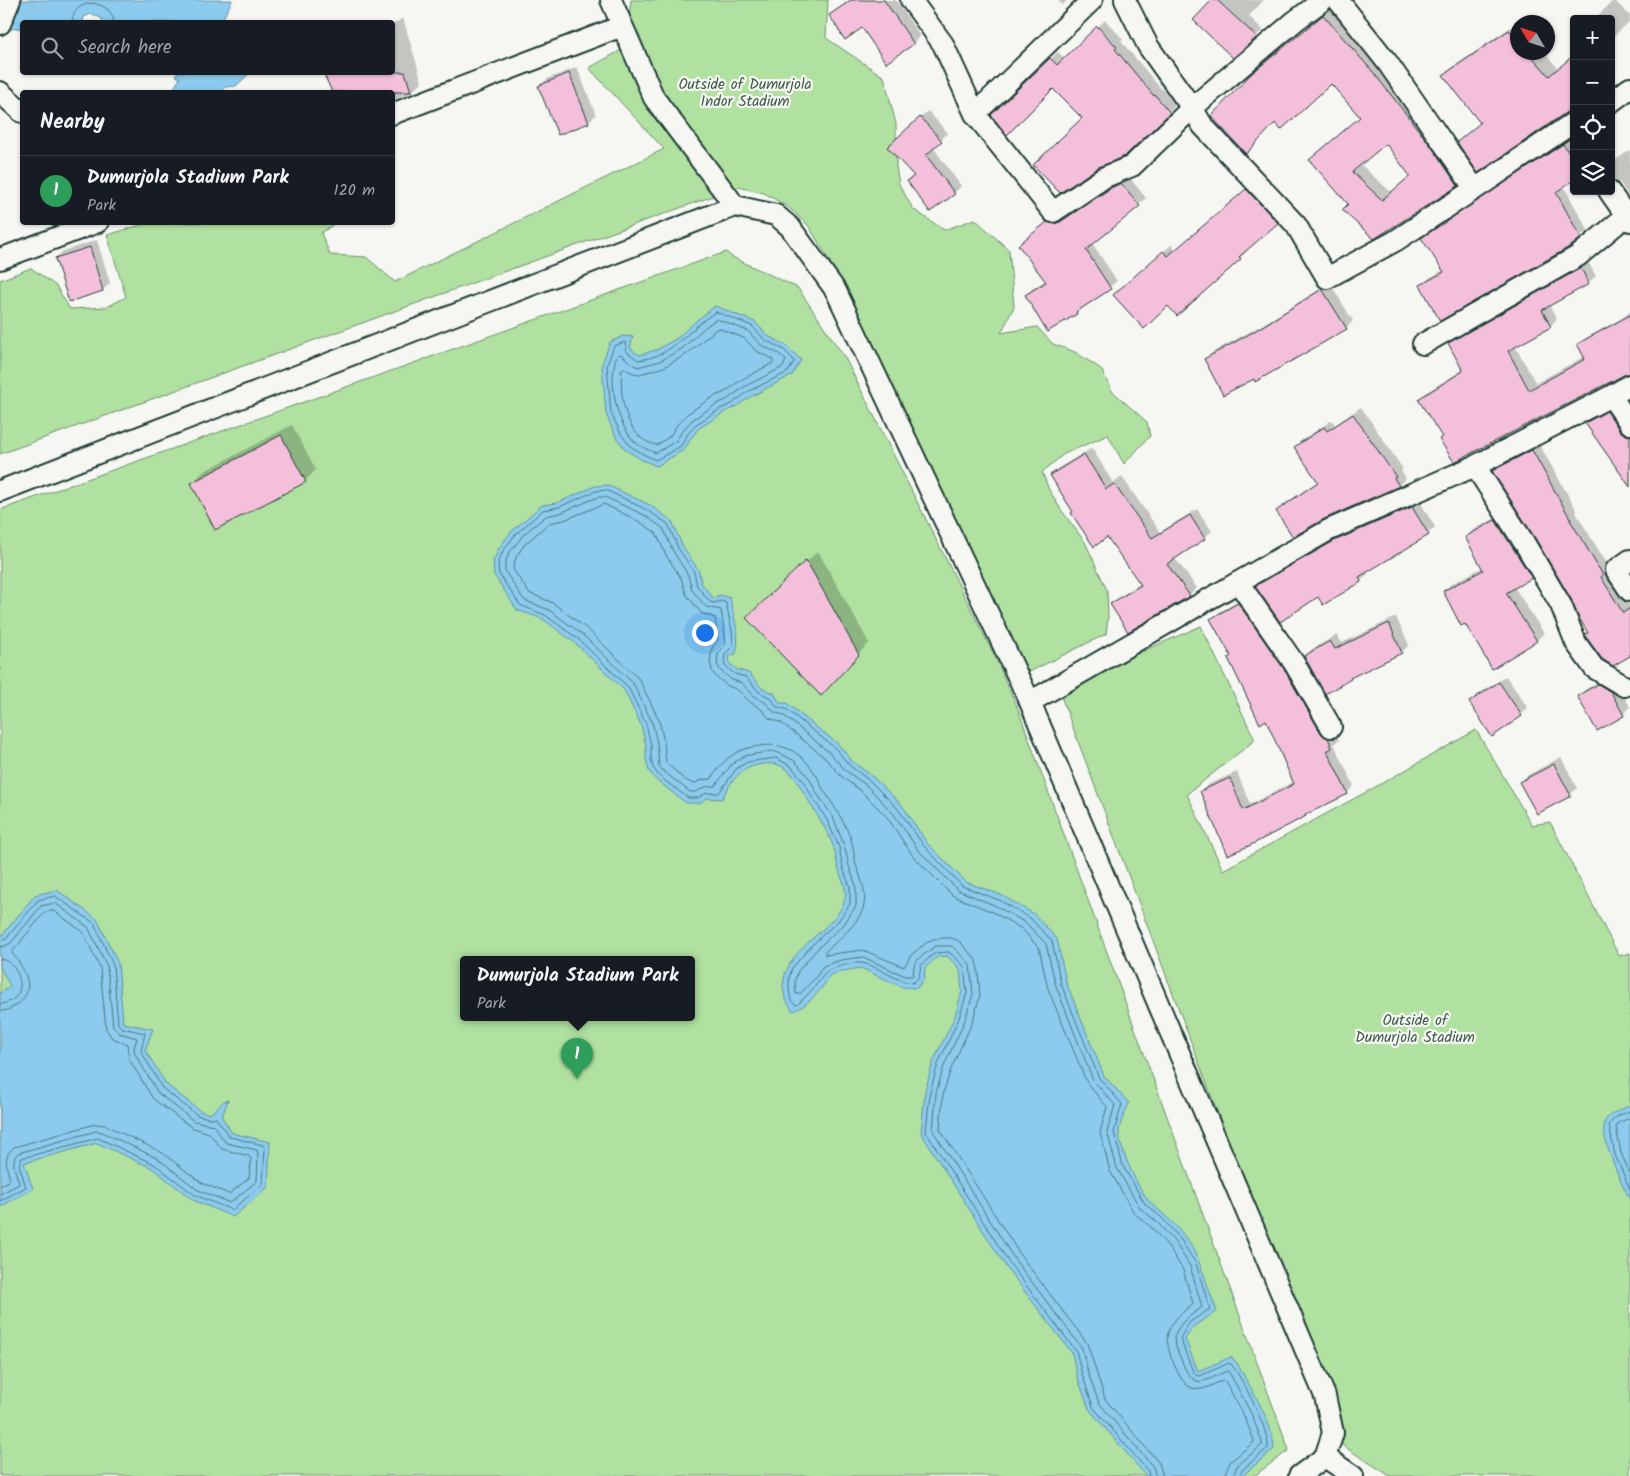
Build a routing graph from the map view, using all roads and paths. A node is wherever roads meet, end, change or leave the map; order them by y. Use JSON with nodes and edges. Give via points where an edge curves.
{"nodes":[{"id":1,"x":10,"y":0,"type":"edge"},
{"id":2,"x":611,"y":0,"type":"edge"},
{"id":3,"x":911,"y":0,"type":"edge"},
{"id":4,"x":1092,"y":0,"type":"edge"},
{"id":5,"x":1125,"y":0,"type":"edge"},
{"id":6,"x":1323,"y":0,"type":"edge"},
{"id":7,"x":1338,"y":0,"type":"edge"},
{"id":8,"x":0,"y":24,"type":"edge"},
{"id":9,"x":622,"y":26,"type":"junction"},
{"id":10,"x":1630,"y":88,"type":"edge"},
{"id":11,"x":0,"y":92,"type":"edge"},
{"id":12,"x":1615,"y":99,"type":"edge"},
{"id":13,"x":1192,"y":108,"type":"junction"},
{"id":14,"x":20,"y":110,"type":"edge"},
{"id":15,"x":395,"y":113,"type":"edge"},
{"id":16,"x":976,"y":114,"type":"junction"},
{"id":17,"x":1570,"y":127,"type":"edge"},
{"id":18,"x":1475,"y":189,"type":"junction"},
{"id":19,"x":1612,"y":195,"type":"edge"},
{"id":20,"x":735,"y":206,"type":"junction"},
{"id":21,"x":1628,"y":219,"type":"edge"},
{"id":22,"x":90,"y":225,"type":"edge"},
{"id":23,"x":0,"y":259,"type":"edge"},
{"id":24,"x":1424,"y":344,"type":"dead end"},
{"id":25,"x":1630,"y":384,"type":"edge"},
{"id":26,"x":1611,"y":396,"type":"junction"},
{"id":27,"x":1630,"y":424,"type":"edge"},
{"id":28,"x":1475,"y":466,"type":"junction"},
{"id":29,"x":0,"y":491,"type":"edge"},
{"id":30,"x":1630,"y":560,"type":"edge"},
{"id":31,"x":1238,"y":582,"type":"junction"},
{"id":32,"x":1630,"y":592,"type":"edge"},
{"id":33,"x":1624,"y":686,"type":"dead end"},
{"id":34,"x":1030,"y":702,"type":"junction"},
{"id":35,"x":1331,"y":727,"type":"dead end"},
{"id":36,"x":1325,"y":1457,"type":"junction"},
{"id":37,"x":1299,"y":1476,"type":"edge"},
{"id":38,"x":1353,"y":1476,"type":"edge"}],
"edges":[{"from":1,"to":8,"type":"street"},
{"from":2,"to":9,"type":"street"},
{"from":3,"to":16,"type":"street","via":[[943,44]]},
{"from":4,"to":16,"type":"street"},
{"from":5,"to":13,"type":"street","via":[[1148,46]]},
{"from":6,"to":13,"type":"street"},
{"from":7,"to":18,"type":"street","via":[[1387,62]]},
{"from":9,"to":15,"type":"street"},
{"from":9,"to":20,"type":"street","via":[[654,98]]},
{"from":10,"to":12,"type":"street"},
{"from":11,"to":14,"type":"street"},
{"from":13,"to":16,"type":"street","via":[[1132,166],[1105,177],[1053,212]]},
{"from":13,"to":18,"type":"street","via":[[1203,126],[1296,225],[1327,278],[1395,241]]},
{"from":17,"to":18,"type":"street"},
{"from":19,"to":21,"type":"street"},
{"from":20,"to":29,"type":"street"},
{"from":20,"to":34,"type":"street","via":[[776,215],[790,227],[836,291]]},
{"from":21,"to":24,"type":"street","via":[[1578,256]]},
{"from":22,"to":23,"type":"street"},
{"from":25,"to":26,"type":"street"},
{"from":26,"to":27,"type":"street"},
{"from":26,"to":28,"type":"street"},
{"from":28,"to":31,"type":"street","via":[[1329,530]]},
{"from":28,"to":33,"type":"street","via":[[1561,605],[1576,643],[1594,668]]},
{"from":30,"to":32,"type":"street","via":[[1616,570]]},
{"from":31,"to":34,"type":"street"},
{"from":31,"to":35,"type":"street","via":[[1294,662]]},
{"from":34,"to":36,"type":"street","via":[[1325,1396],[1332,1433]]},
{"from":36,"to":37,"type":"street"},
{"from":36,"to":38,"type":"street"}]}
